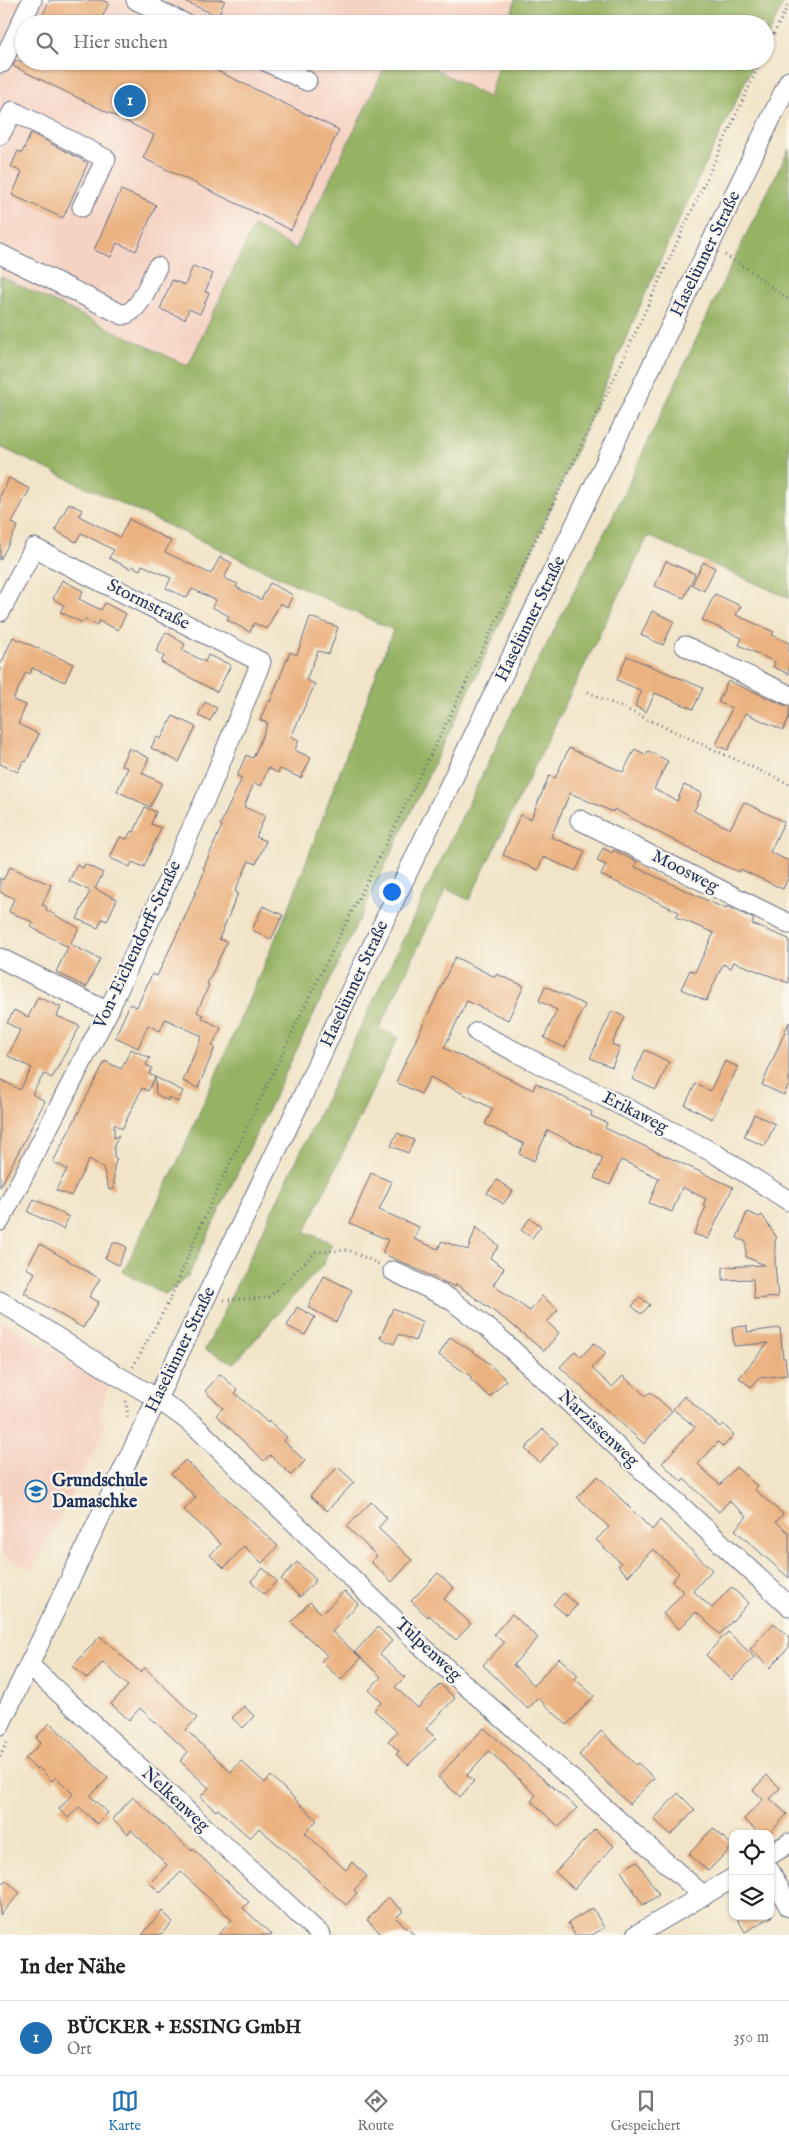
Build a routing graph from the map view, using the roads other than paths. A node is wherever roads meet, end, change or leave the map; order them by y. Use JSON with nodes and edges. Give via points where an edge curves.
{"nodes":[{"id":1,"x":32,"y":0,"type":"edge"},
{"id":2,"x":136,"y":0,"type":"edge"},
{"id":3,"x":25,"y":15,"type":"edge"},
{"id":4,"x":167,"y":15,"type":"edge"},
{"id":5,"x":15,"y":36,"type":"edge"},
{"id":6,"x":0,"y":63,"type":"edge"},
{"id":7,"x":283,"y":70,"type":"edge"},
{"id":8,"x":306,"y":81,"type":"dead end"},
{"id":9,"x":789,"y":81,"type":"edge"},
{"id":10,"x":0,"y":134,"type":"edge"},
{"id":11,"x":82,"y":208,"type":"dead end"},
{"id":12,"x":0,"y":254,"type":"edge"},
{"id":13,"x":157,"y":267,"type":"dead end"},
{"id":14,"x":0,"y":612,"type":"edge"},
{"id":15,"x":685,"y":646,"type":"dead end"},
{"id":16,"x":261,"y":662,"type":"joint"},
{"id":17,"x":789,"y":695,"type":"edge"},
{"id":18,"x":580,"y":820,"type":"dead end"},
{"id":19,"x":789,"y":924,"type":"edge"},
{"id":20,"x":0,"y":958,"type":"edge"},
{"id":21,"x":108,"y":1012,"type":"junction"},
{"id":22,"x":477,"y":1032,"type":"dead end"},
{"id":23,"x":789,"y":1201,"type":"edge"},
{"id":24,"x":0,"y":1221,"type":"edge"},
{"id":25,"x":393,"y":1270,"type":"road end"},
{"id":26,"x":0,"y":1301,"type":"edge"},
{"id":27,"x":158,"y":1399,"type":"junction"},
{"id":28,"x":789,"y":1606,"type":"edge"},
{"id":29,"x":29,"y":1665,"type":"junction"},
{"id":30,"x":0,"y":1725,"type":"edge"},
{"id":31,"x":789,"y":1844,"type":"edge"},
{"id":32,"x":774,"y":1853,"type":"edge"},
{"id":33,"x":772,"y":1875,"type":"edge"},
{"id":34,"x":729,"y":1880,"type":"edge"},
{"id":35,"x":704,"y":1896,"type":"junction"},
{"id":36,"x":789,"y":1906,"type":"edge"},
{"id":37,"x":322,"y":1935,"type":"edge"},
{"id":38,"x":636,"y":1935,"type":"edge"}],
"edges":[{"from":1,"to":3,"type":"street"},
{"from":2,"to":4,"type":"street"},
{"from":5,"to":6,"type":"street"},
{"from":7,"to":8,"type":"street"},
{"from":9,"to":27,"type":"street","name":"Haselünner Straße","via":[[349,994]]},
{"from":10,"to":11,"type":"street","via":[[13,111],[106,159]]},
{"from":12,"to":13,"type":"street","via":[[122,314],[135,308]]},
{"from":14,"to":16,"type":"street","name":"Stormstraße","via":[[34,548]]},
{"from":15,"to":17,"type":"street"},
{"from":16,"to":21,"type":"street","name":"Von-Eichendorff-Straße","via":[[211,786]]},
{"from":18,"to":19,"type":"street","name":"Moosweg"},
{"from":20,"to":21,"type":"street"},
{"from":21,"to":24,"type":"street","name":"Von-Eichendorff-Straße"},
{"from":22,"to":23,"type":"street","name":"Erikaweg","via":[[714,1153]]},
{"from":25,"to":28,"type":"street","name":"Narzissenweg","via":[[450,1299],[494,1333]]},
{"from":26,"to":27,"type":"street","name":"Tulpenweg"},
{"from":27,"to":29,"type":"street","name":"Haselünner Straße"},
{"from":27,"to":35,"type":"street","name":"Tulpenweg","via":[[194,1426],[429,1653]]},
{"from":29,"to":30,"type":"street","name":"Haselünner Straße"},
{"from":29,"to":37,"type":"street","name":"Nelkenweg"},
{"from":31,"to":32,"type":"street"},
{"from":33,"to":36,"type":"street"},
{"from":34,"to":35,"type":"street"},
{"from":35,"to":38,"type":"street"}]}
